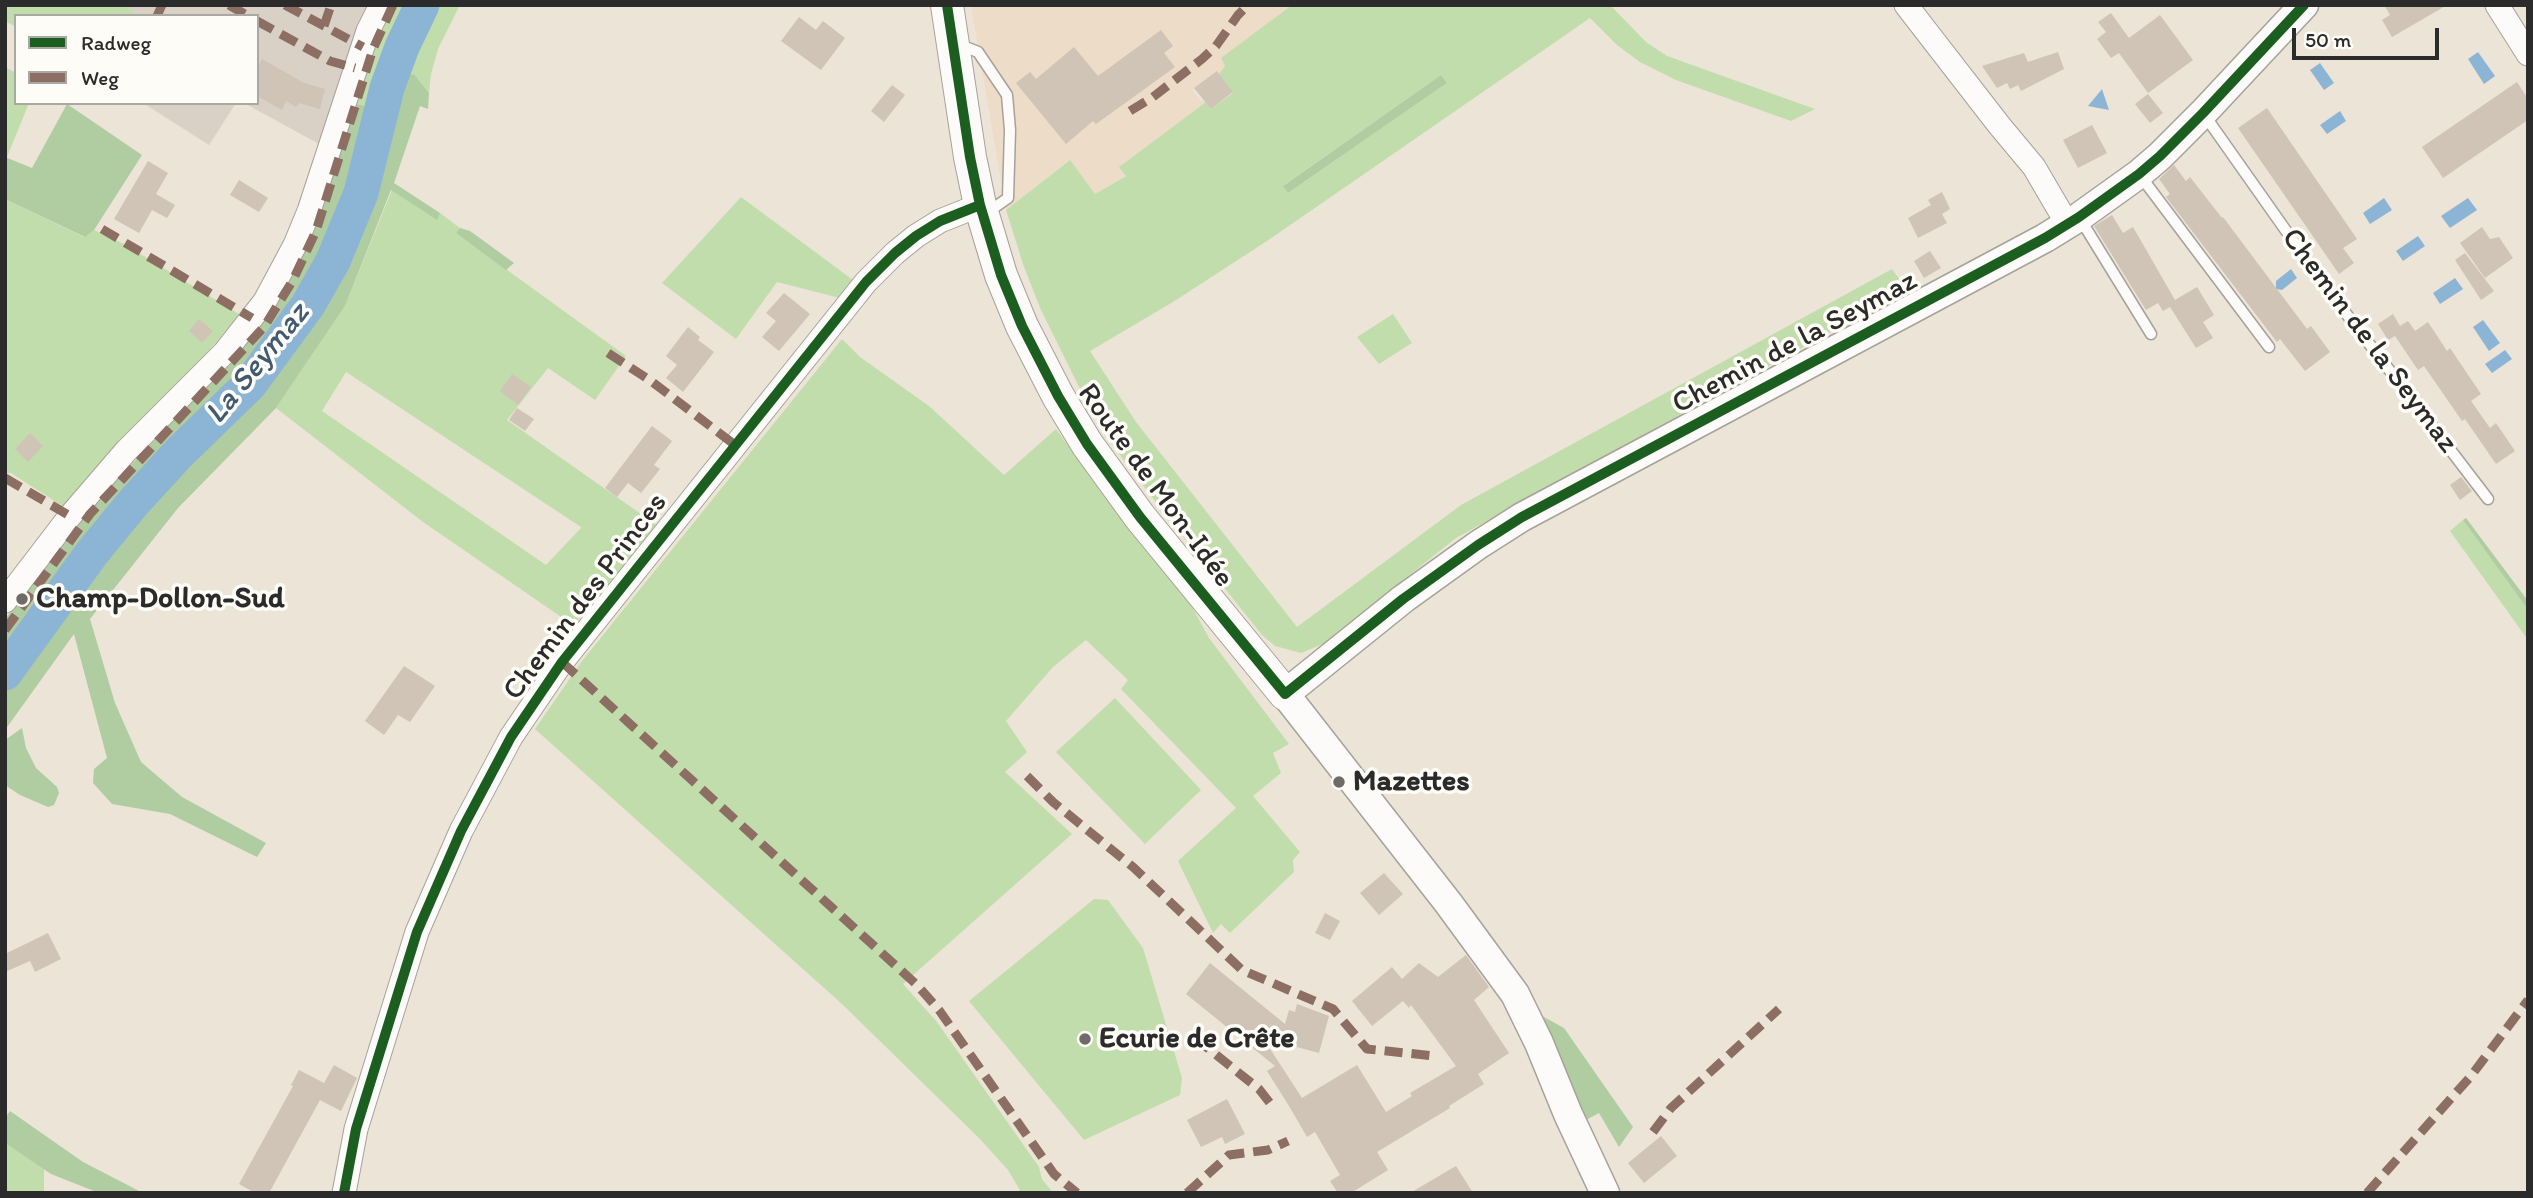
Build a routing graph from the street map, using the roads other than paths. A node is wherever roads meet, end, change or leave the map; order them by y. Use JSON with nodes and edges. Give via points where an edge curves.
{"nodes":[{"id":1,"x":381,"y":5,"type":"edge"},
{"id":2,"x":947,"y":5,"type":"edge"},
{"id":3,"x":1906,"y":5,"type":"edge"},
{"id":4,"x":2304,"y":5,"type":"edge"},
{"id":5,"x":2497,"y":5,"type":"edge"},
{"id":6,"x":952,"y":42,"type":"junction"},
{"id":7,"x":2528,"y":54,"type":"edge"},
{"id":8,"x":2203,"y":113,"type":"junction"},
{"id":9,"x":2139,"y":174,"type":"junction"},
{"id":10,"x":981,"y":210,"type":"junction"},
{"id":11,"x":2074,"y":221,"type":"junction"},
{"id":12,"x":2151,"y":334,"type":"dead end"},
{"id":13,"x":2269,"y":347,"type":"dead end"},
{"id":14,"x":2488,"y":499,"type":"dead end"},
{"id":15,"x":5,"y":601,"type":"edge"},
{"id":16,"x":1285,"y":694,"type":"junction"},
{"id":17,"x":344,"y":1193,"type":"edge"},
{"id":18,"x":1605,"y":1193,"type":"edge"}],
"edges":[{"from":1,"to":15,"type":"street","via":[[365,39],[309,211],[265,301],[224,353],[110,469]]},
{"from":2,"to":6,"type":"main road","name":"Route de Mon-Idée"},
{"from":3,"to":11,"type":"street"},
{"from":4,"to":8,"type":"street","name":"Chemin de la Seymaz"},
{"from":5,"to":7,"type":"street"},
{"from":6,"to":10,"type":"main road","name":"Route de Mon-Idée"},
{"from":6,"to":10,"type":"lane","via":[[978,52],[1007,95],[1008,198]]},
{"from":8,"to":9,"type":"street","name":"Chemin de la Seymaz"},
{"from":8,"to":14,"type":"lane","name":"Chemin de la Seymaz","via":[[2325,286]]},
{"from":9,"to":11,"type":"street","name":"Chemin de la Seymaz"},
{"from":9,"to":13,"type":"lane"},
{"from":10,"to":16,"type":"main road","name":"Route de Mon-Idée","via":[[1021,326],[1087,444],[1140,517]]},
{"from":10,"to":17,"type":"street","name":"Chemin des Princes","via":[[940,221],[916,236],[866,282],[562,662],[517,728],[461,831],[417,932],[356,1129]]},
{"from":11,"to":12,"type":"lane"},
{"from":11,"to":16,"type":"street","name":"Chemin de la Seymaz","via":[[1522,517],[1403,599]]},
{"from":16,"to":18,"type":"street","name":"Route de Mon-Idée","via":[[1514,994]]}]}
